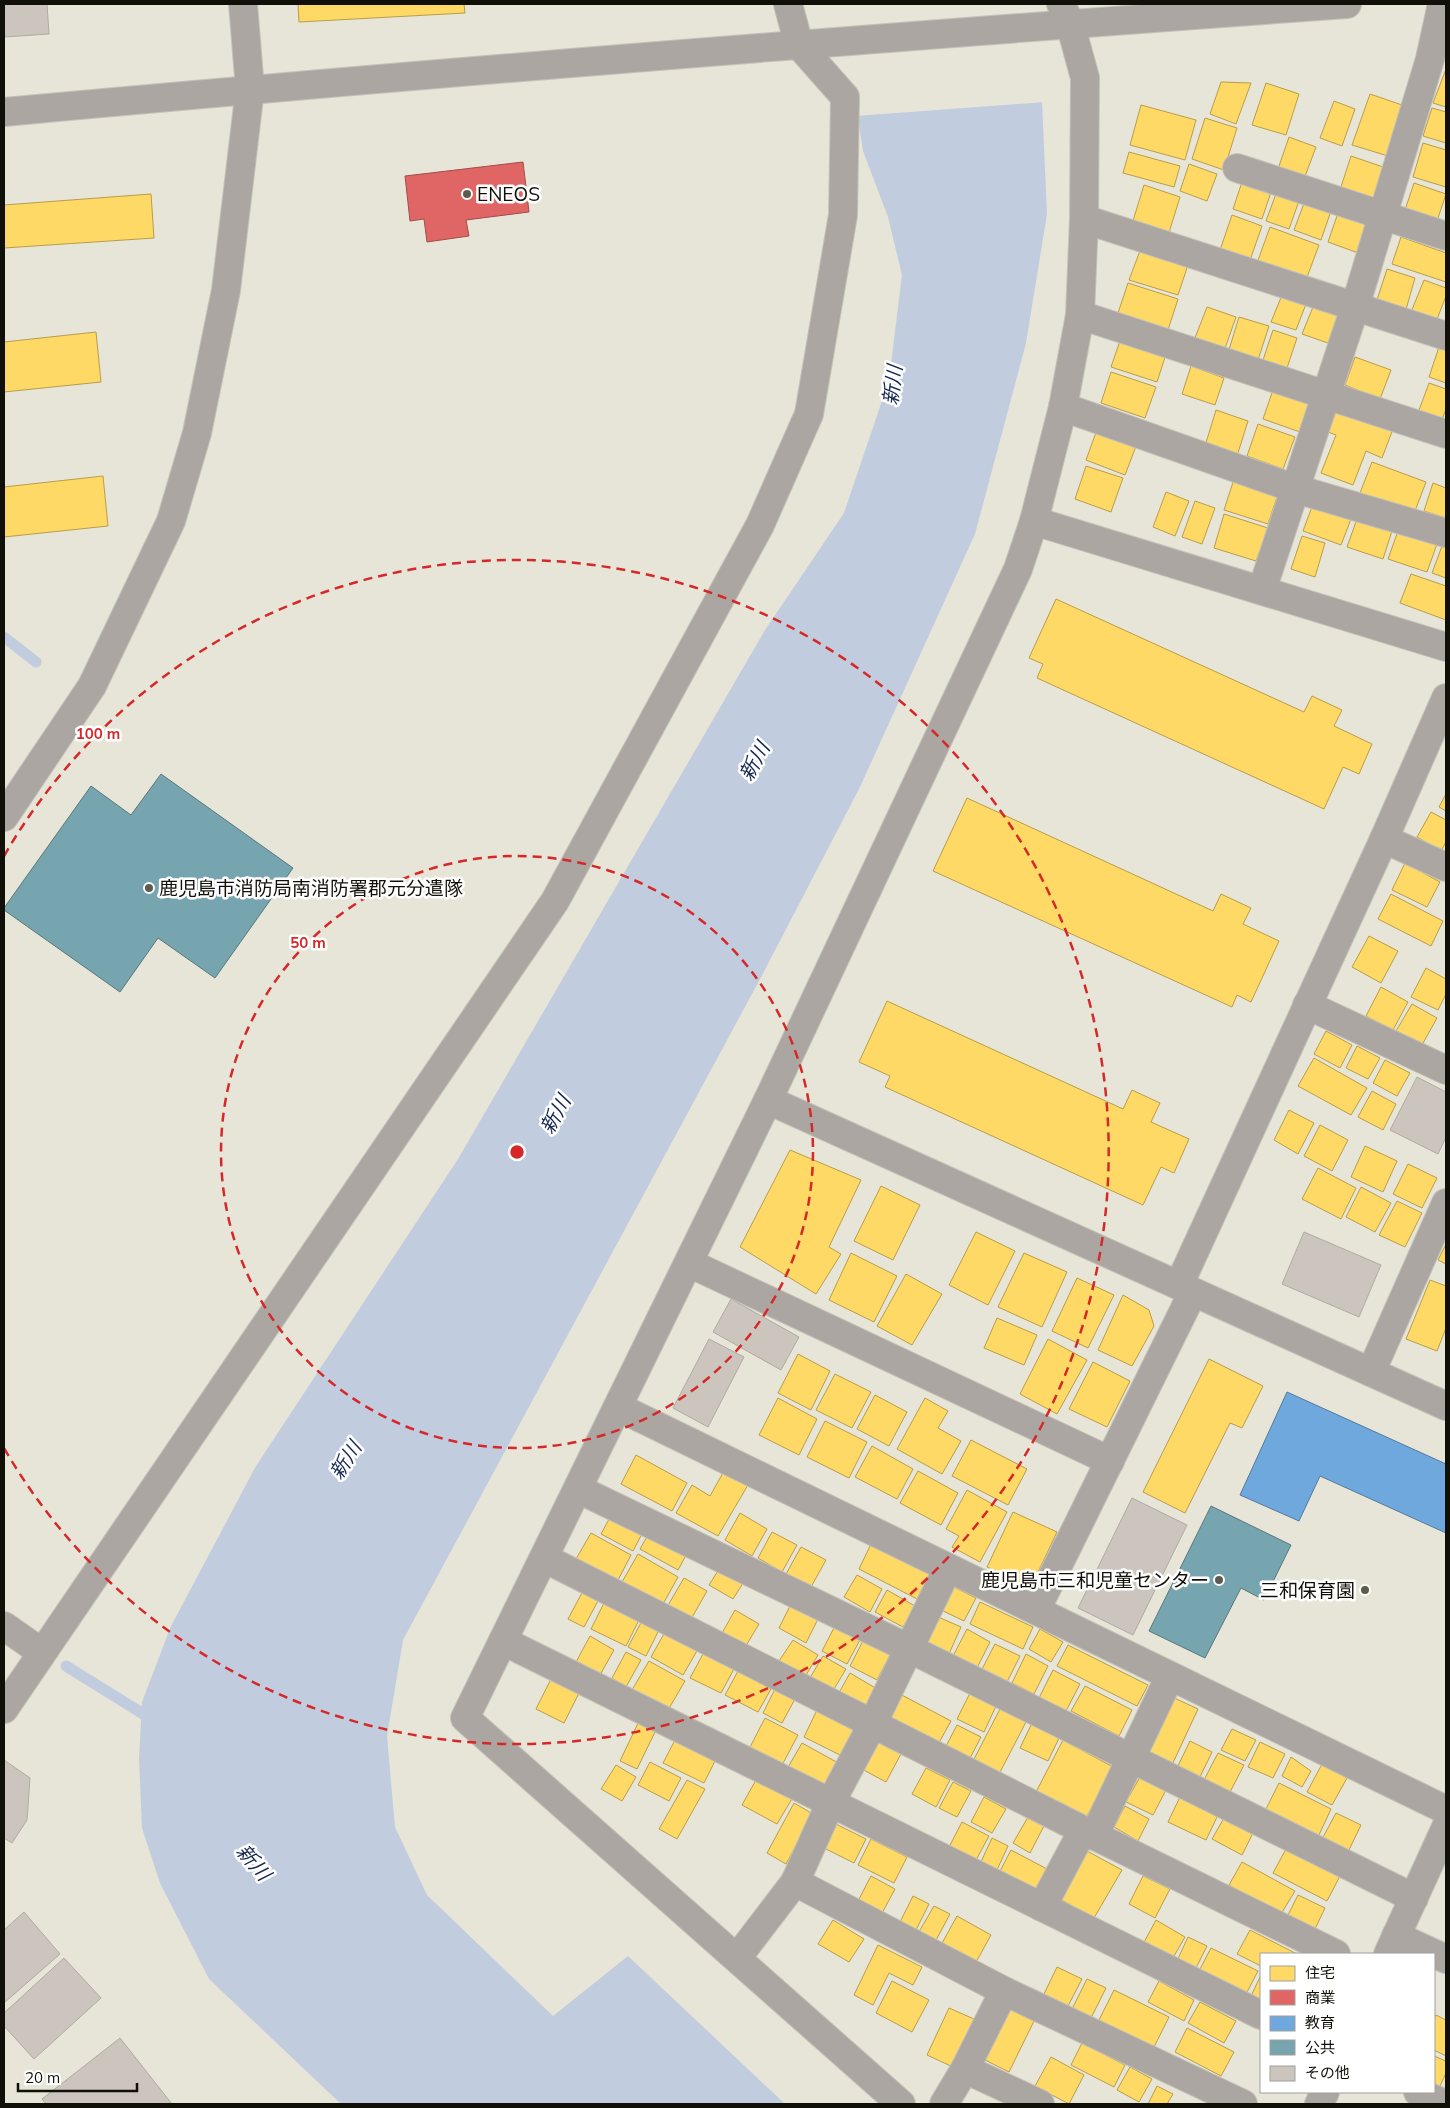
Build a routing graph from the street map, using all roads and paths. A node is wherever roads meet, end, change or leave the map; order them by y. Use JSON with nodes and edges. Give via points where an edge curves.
{"nodes":[{"id":1,"x":244,"y":4,"type":"edge"},
{"id":2,"x":788,"y":4,"type":"edge"},
{"id":3,"x":1347,"y":4,"type":"edge"},
{"id":4,"x":1442,"y":4,"type":"edge"},
{"id":5,"x":1065,"y":13,"type":"edge"},
{"id":6,"x":799,"y":45,"type":"junction"},
{"id":7,"x":250,"y":89,"type":"junction"},
{"id":8,"x":4,"y":112,"type":"edge"},
{"id":9,"x":1237,"y":168,"type":"dead end"},
{"id":10,"x":1383,"y":216,"type":"junction"},
{"id":11,"x":1084,"y":219,"type":"junction"},
{"id":12,"x":1446,"y":236,"type":"edge"},
{"id":13,"x":1355,"y":307,"type":"junction"},
{"id":14,"x":1080,"y":315,"type":"junction"},
{"id":15,"x":1446,"y":336,"type":"edge"},
{"id":16,"x":1326,"y":395,"type":"junction"},
{"id":17,"x":1064,"y":407,"type":"junction"},
{"id":18,"x":1446,"y":434,"type":"edge"},
{"id":19,"x":1296,"y":488,"type":"junction"},
{"id":20,"x":1034,"y":521,"type":"junction"},
{"id":21,"x":1446,"y":532,"type":"edge"},
{"id":22,"x":1262,"y":590,"type":"junction"},
{"id":23,"x":1446,"y":648,"type":"edge"},
{"id":24,"x":1446,"y":698,"type":"edge"},
{"id":25,"x":4,"y":817,"type":"edge"},
{"id":26,"x":1384,"y":839,"type":"junction"},
{"id":27,"x":1446,"y":867,"type":"edge"},
{"id":28,"x":1308,"y":1005,"type":"junction"},
{"id":29,"x":1446,"y":1070,"type":"edge"},
{"id":30,"x":768,"y":1100,"type":"junction"},
{"id":31,"x":1446,"y":1203,"type":"edge"},
{"id":32,"x":688,"y":1263,"type":"junction"},
{"id":33,"x":1186,"y":1289,"type":"junction"},
{"id":34,"x":1371,"y":1372,"type":"junction"},
{"id":35,"x":1446,"y":1406,"type":"edge"},
{"id":36,"x":618,"y":1407,"type":"junction"},
{"id":37,"x":1110,"y":1461,"type":"junction"},
{"id":38,"x":578,"y":1489,"type":"junction"},
{"id":39,"x":544,"y":1558,"type":"junction"},
{"id":40,"x":948,"y":1568,"type":"junction"},
{"id":41,"x":1036,"y":1610,"type":"junction"},
{"id":42,"x":4,"y":1626,"type":"edge"},
{"id":43,"x":503,"y":1641,"type":"junction"},
{"id":44,"x":908,"y":1648,"type":"junction"},
{"id":45,"x":41,"y":1652,"type":"junction"},
{"id":46,"x":1170,"y":1676,"type":"junction"},
{"id":47,"x":4,"y":1709,"type":"edge"},
{"id":48,"x":872,"y":1725,"type":"junction"},
{"id":49,"x":1130,"y":1759,"type":"junction"},
{"id":50,"x":831,"y":1802,"type":"junction"},
{"id":51,"x":1446,"y":1810,"type":"edge"},
{"id":52,"x":1446,"y":1827,"type":"edge"},
{"id":53,"x":1088,"y":1833,"type":"junction"},
{"id":54,"x":795,"y":1882,"type":"junction"},
{"id":55,"x":1414,"y":1898,"type":"junction"},
{"id":56,"x":1042,"y":1907,"type":"junction"},
{"id":57,"x":1392,"y":1945,"type":"edge"},
{"id":58,"x":1334,"y":1953,"type":"edge"},
{"id":59,"x":1425,"y":1953,"type":"edge"},
{"id":60,"x":737,"y":1958,"type":"junction"},
{"id":61,"x":1004,"y":1991,"type":"junction"},
{"id":62,"x":1260,"y":2015,"type":"edge"},
{"id":63,"x":965,"y":2069,"type":"junction"},
{"id":64,"x":1420,"y":2093,"type":"edge"},
{"id":65,"x":901,"y":2104,"type":"edge"},
{"id":66,"x":944,"y":2104,"type":"edge"},
{"id":67,"x":1040,"y":2104,"type":"edge"},
{"id":68,"x":1243,"y":2104,"type":"edge"},
{"id":69,"x":1445,"y":2104,"type":"edge"}],
"edges":[{"from":1,"to":7,"type":"street"},
{"from":2,"to":6,"type":"street"},
{"from":3,"to":5,"type":"street"},
{"from":4,"to":10,"type":"street","via":[[1430,59]]},
{"from":5,"to":6,"type":"street","via":[[1041,26]]},
{"from":5,"to":11,"type":"street","via":[[1085,78]]},
{"from":6,"to":7,"type":"street"},
{"from":6,"to":45,"type":"street","via":[[845,97],[843,215],[809,414],[760,525],[555,902]]},
{"from":7,"to":8,"type":"street"},
{"from":7,"to":25,"type":"street","via":[[226,290],[197,433],[171,521],[92,686]]},
{"from":9,"to":10,"type":"street"},
{"from":10,"to":12,"type":"street"},
{"from":10,"to":13,"type":"street"},
{"from":11,"to":13,"type":"street"},
{"from":11,"to":14,"type":"street"},
{"from":13,"to":15,"type":"street"},
{"from":13,"to":16,"type":"street"},
{"from":14,"to":16,"type":"street"},
{"from":14,"to":17,"type":"street"},
{"from":16,"to":18,"type":"street"},
{"from":16,"to":19,"type":"street"},
{"from":17,"to":19,"type":"street"},
{"from":17,"to":20,"type":"street"},
{"from":19,"to":21,"type":"street"},
{"from":19,"to":22,"type":"street"},
{"from":20,"to":22,"type":"street"},
{"from":20,"to":30,"type":"street","via":[[1018,569],[989,634]]},
{"from":22,"to":23,"type":"street"},
{"from":24,"to":26,"type":"street"},
{"from":26,"to":27,"type":"street"},
{"from":26,"to":28,"type":"street"},
{"from":28,"to":29,"type":"street"},
{"from":28,"to":33,"type":"street"},
{"from":30,"to":32,"type":"street"},
{"from":30,"to":33,"type":"street"},
{"from":31,"to":34,"type":"street"},
{"from":32,"to":36,"type":"street"},
{"from":32,"to":37,"type":"street"},
{"from":33,"to":34,"type":"street"},
{"from":33,"to":37,"type":"street"},
{"from":34,"to":35,"type":"street"},
{"from":36,"to":38,"type":"street"},
{"from":36,"to":40,"type":"street"},
{"from":37,"to":41,"type":"street"},
{"from":38,"to":39,"type":"street"},
{"from":38,"to":44,"type":"street"},
{"from":39,"to":43,"type":"street"},
{"from":39,"to":48,"type":"street"},
{"from":40,"to":41,"type":"street"},
{"from":40,"to":44,"type":"street"},
{"from":41,"to":46,"type":"street"},
{"from":42,"to":45,"type":"street"},
{"from":43,"to":50,"type":"street"},
{"from":43,"to":60,"type":"street","via":[[465,1718]]},
{"from":44,"to":48,"type":"street"},
{"from":44,"to":49,"type":"street"},
{"from":45,"to":47,"type":"street"},
{"from":46,"to":49,"type":"street"},
{"from":46,"to":51,"type":"street"},
{"from":48,"to":50,"type":"street"},
{"from":48,"to":53,"type":"street"},
{"from":49,"to":53,"type":"street"},
{"from":49,"to":55,"type":"street"},
{"from":50,"to":54,"type":"street"},
{"from":50,"to":56,"type":"street"},
{"from":52,"to":55,"type":"street"},
{"from":53,"to":56,"type":"street"},
{"from":53,"to":58,"type":"street"},
{"from":54,"to":60,"type":"street"},
{"from":54,"to":61,"type":"street"},
{"from":55,"to":57,"type":"street"},
{"from":56,"to":62,"type":"street"},
{"from":57,"to":59,"type":"street"},
{"from":60,"to":65,"type":"street"},
{"from":61,"to":63,"type":"street"},
{"from":61,"to":68,"type":"street"},
{"from":63,"to":66,"type":"street"},
{"from":63,"to":67,"type":"street"},
{"from":64,"to":69,"type":"street"}]}
